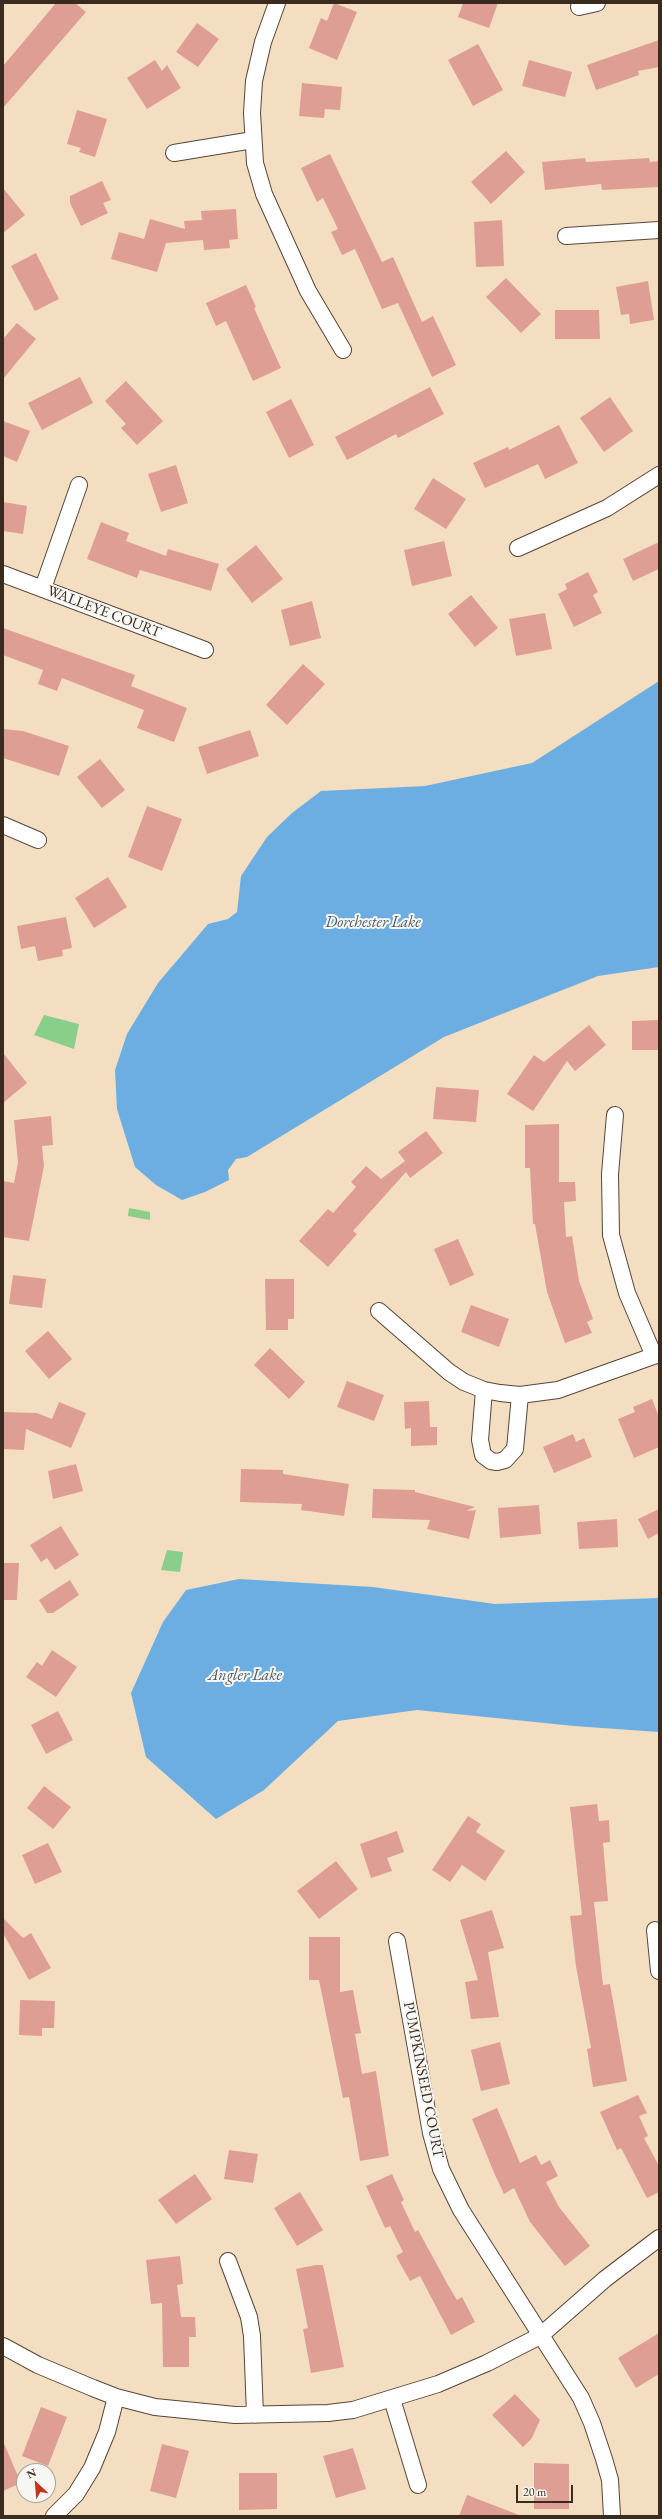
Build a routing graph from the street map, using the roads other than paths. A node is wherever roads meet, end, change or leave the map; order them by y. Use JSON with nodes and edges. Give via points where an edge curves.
{"nodes":[{"id":1,"x":277,"y":3,"type":"edge"},
{"id":2,"x":597,"y":3,"type":"edge"},
{"id":3,"x":579,"y":7,"type":"dead end"},
{"id":4,"x":253,"y":140,"type":"junction"},
{"id":5,"x":174,"y":153,"type":"dead end"},
{"id":6,"x":659,"y":230,"type":"edge"},
{"id":7,"x":566,"y":236,"type":"dead end"},
{"id":8,"x":343,"y":350,"type":"dead end"},
{"id":9,"x":659,"y":475,"type":"edge"},
{"id":10,"x":79,"y":485,"type":"dead end"},
{"id":11,"x":518,"y":548,"type":"dead end"},
{"id":12,"x":3,"y":574,"type":"edge"},
{"id":13,"x":44,"y":588,"type":"junction"},
{"id":14,"x":205,"y":650,"type":"dead end"},
{"id":15,"x":3,"y":825,"type":"edge"},
{"id":16,"x":38,"y":840,"type":"dead end"},
{"id":17,"x":615,"y":1115,"type":"dead end"},
{"id":18,"x":379,"y":1311,"type":"dead end"},
{"id":19,"x":657,"y":1355,"type":"edge"},
{"id":20,"x":484,"y":1390,"type":"junction"},
{"id":21,"x":520,"y":1395,"type":"junction"},
{"id":22,"x":655,"y":1930,"type":"dead end"},
{"id":23,"x":397,"y":1941,"type":"dead end"},
{"id":24,"x":659,"y":1971,"type":"edge"},
{"id":25,"x":659,"y":2238,"type":"edge"},
{"id":26,"x":228,"y":2261,"type":"dead end"},
{"id":27,"x":540,"y":2336,"type":"junction"},
{"id":28,"x":3,"y":2346,"type":"edge"},
{"id":29,"x":116,"y":2397,"type":"junction"},
{"id":30,"x":392,"y":2399,"type":"junction"},
{"id":31,"x":255,"y":2415,"type":"junction"},
{"id":32,"x":418,"y":2485,"type":"dead end"},
{"id":33,"x":54,"y":2516,"type":"edge"},
{"id":34,"x":612,"y":2516,"type":"edge"}],
"edges":[{"from":1,"to":4,"type":"street","via":[[263,42],[254,81]]},
{"from":2,"to":3,"type":"street"},
{"from":4,"to":5,"type":"street"},
{"from":4,"to":8,"type":"street","via":[[264,194],[308,291]]},
{"from":6,"to":7,"type":"street"},
{"from":9,"to":11,"type":"street","via":[[607,508]]},
{"from":10,"to":13,"type":"street"},
{"from":12,"to":13,"type":"street","name":"WALLEYE COURT"},
{"from":13,"to":14,"type":"street","name":"WALLEYE COURT"},
{"from":15,"to":16,"type":"street"},
{"from":17,"to":19,"type":"street","via":[[610,1174],[611,1235],[627,1293]]},
{"from":18,"to":20,"type":"street","via":[[449,1372]]},
{"from":19,"to":21,"type":"street","via":[[558,1390]]},
{"from":20,"to":21,"type":"street"},
{"from":20,"to":21,"type":"street","via":[[480,1440],[483,1455],[491,1461],[498,1462],[505,1460],[515,1449]]},
{"from":22,"to":24,"type":"street"},
{"from":23,"to":27,"type":"street","name":"PUMPKINSEED COURT","via":[[431,2133],[441,2169],[461,2210]]},
{"from":25,"to":27,"type":"street","via":[[605,2279]]},
{"from":26,"to":31,"type":"street","via":[[249,2317]]},
{"from":27,"to":30,"type":"street","via":[[445,2381]]},
{"from":27,"to":34,"type":"street","name":"PUMPKINSEED COURT","via":[[581,2398],[592,2423],[610,2480]]},
{"from":28,"to":29,"type":"street","via":[[56,2373]]},
{"from":29,"to":31,"type":"street","via":[[155,2407],[190,2412]]},
{"from":29,"to":33,"type":"street","via":[[107,2432],[92,2468],[76,2494]]},
{"from":30,"to":31,"type":"street","via":[[353,2410],[328,2413]]},
{"from":30,"to":32,"type":"street"}]}
